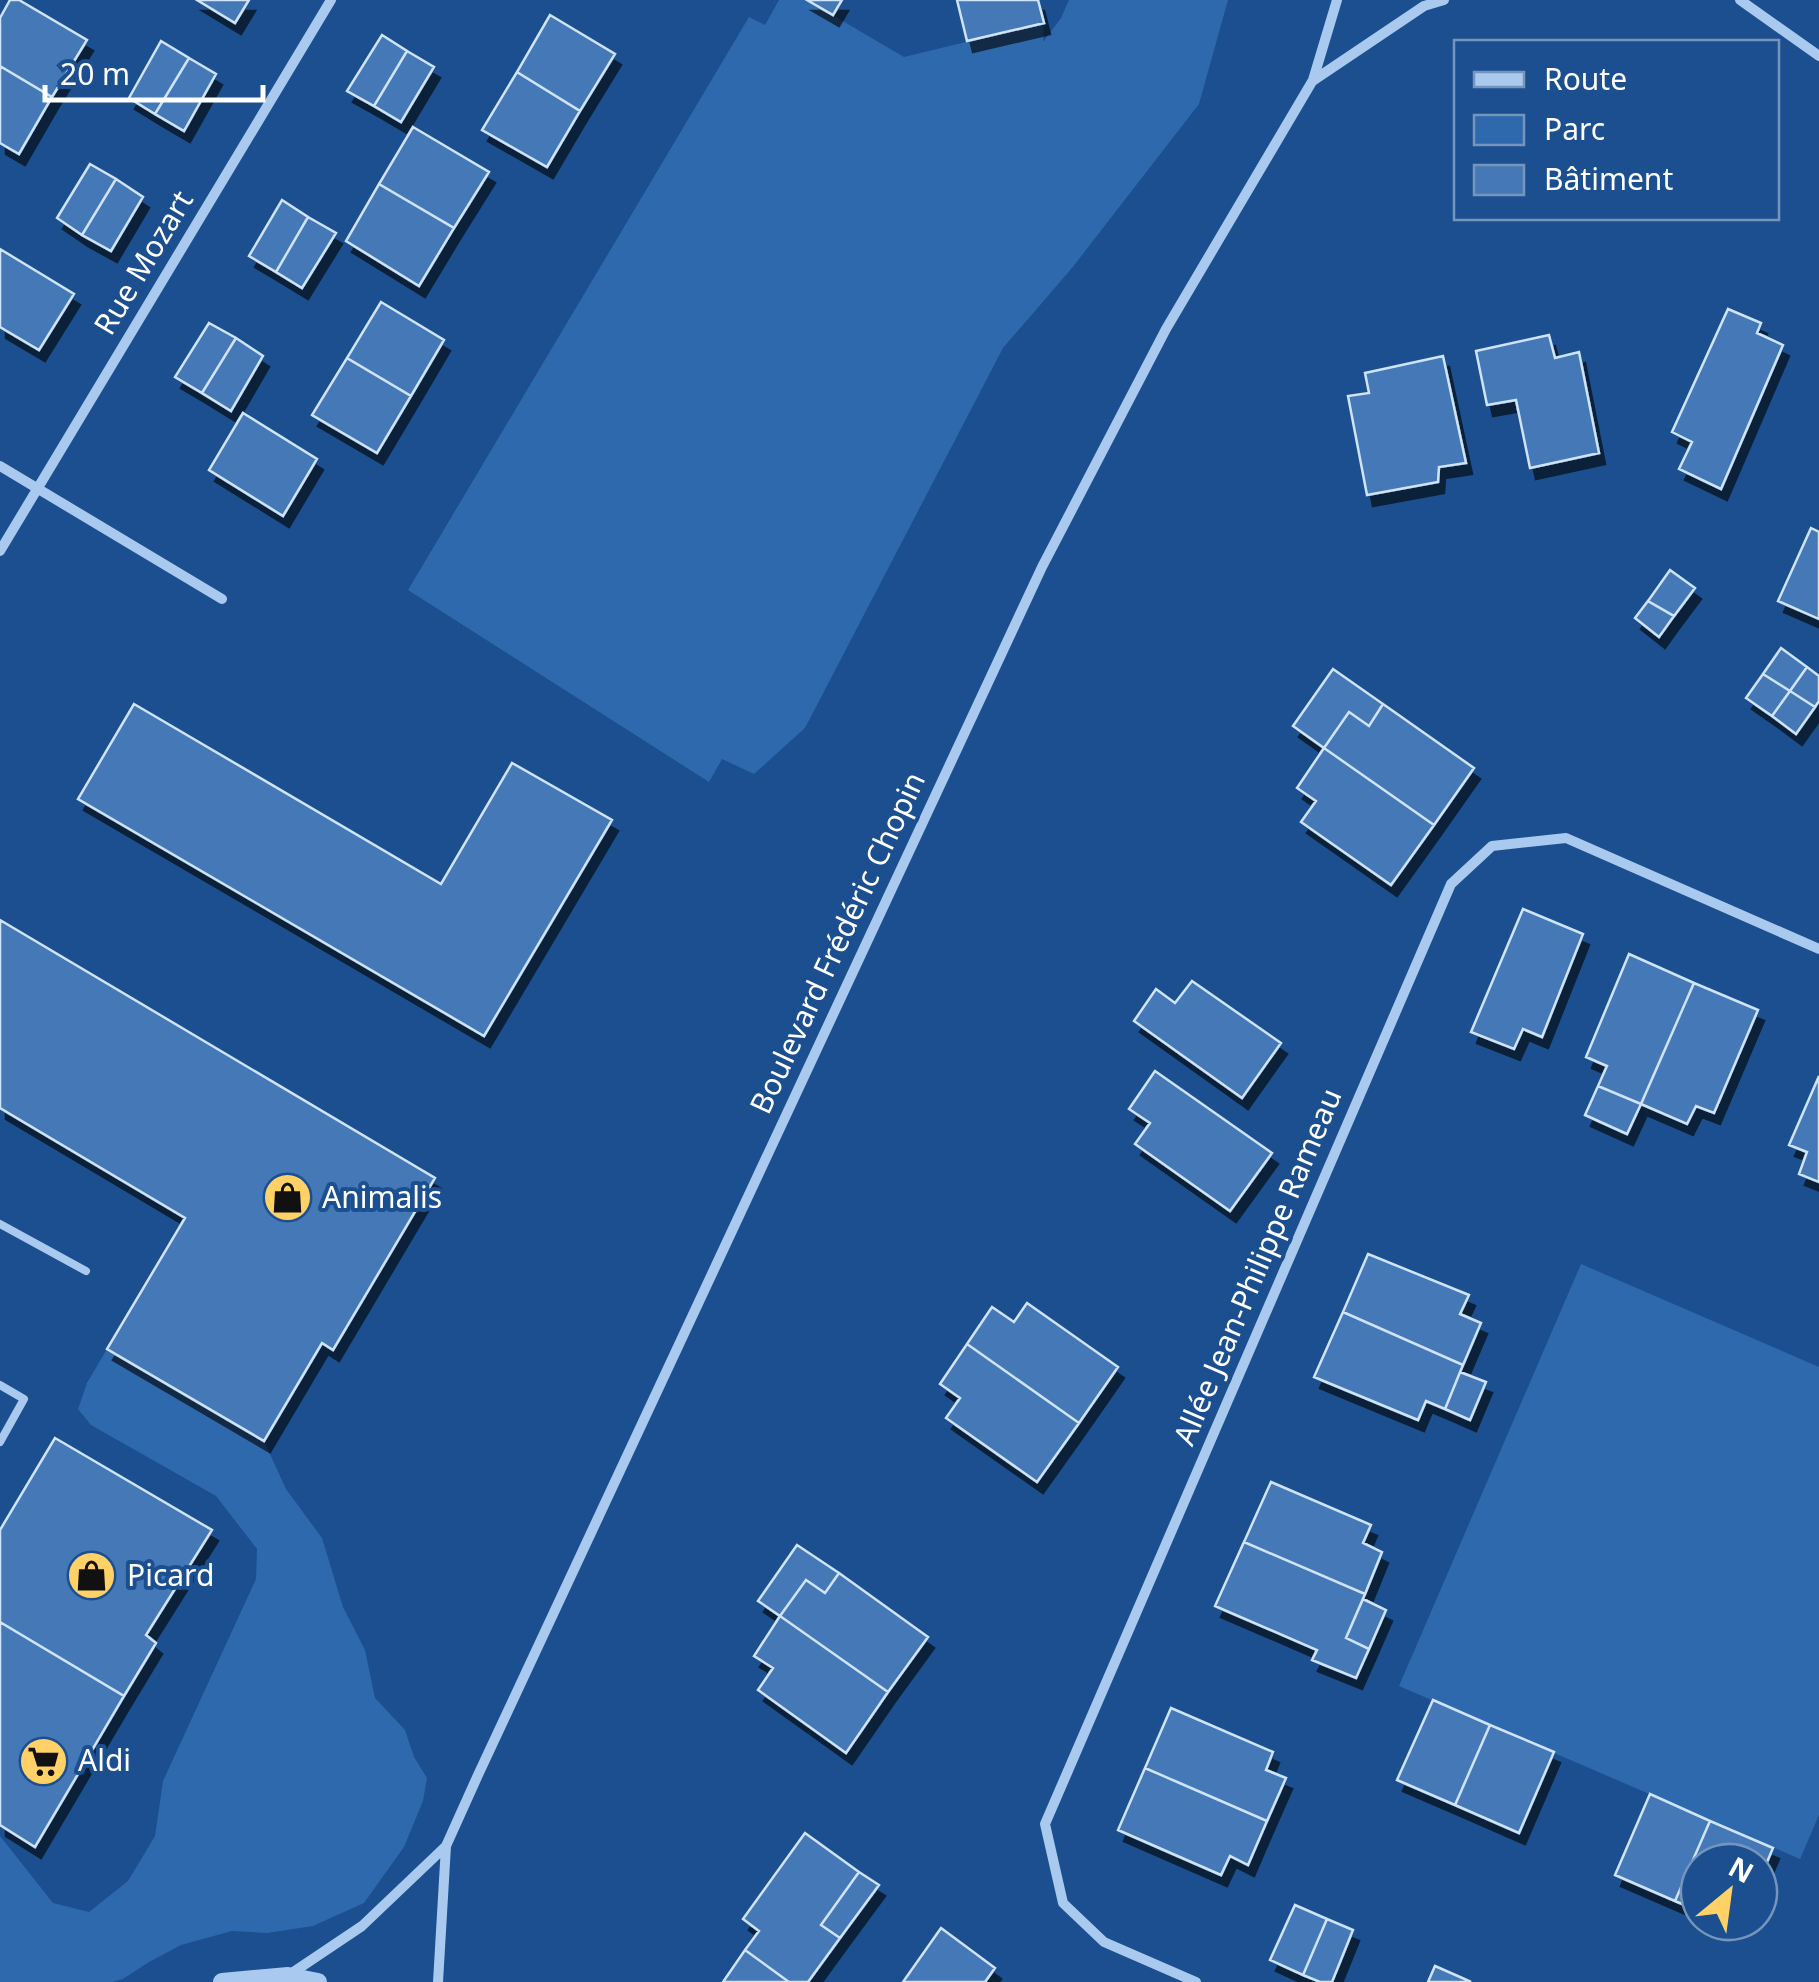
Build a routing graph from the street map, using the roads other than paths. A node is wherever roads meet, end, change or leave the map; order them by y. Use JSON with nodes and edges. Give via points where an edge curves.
{"nodes":[{"id":1,"x":330,"y":0,"type":"edge"},
{"id":2,"x":1338,"y":0,"type":"edge"},
{"id":3,"x":1444,"y":0,"type":"edge"},
{"id":4,"x":1740,"y":0,"type":"edge"},
{"id":5,"x":1819,"y":56,"type":"edge"},
{"id":6,"x":1313,"y":80,"type":"junction"},
{"id":7,"x":0,"y":466,"type":"edge"},
{"id":8,"x":38,"y":488,"type":"junction"},
{"id":9,"x":0,"y":551,"type":"edge"},
{"id":10,"x":222,"y":599,"type":"dead end"},
{"id":11,"x":1819,"y":949,"type":"edge"},
{"id":12,"x":0,"y":1224,"type":"edge"},
{"id":13,"x":86,"y":1271,"type":"dead end"},
{"id":14,"x":0,"y":1385,"type":"edge"},
{"id":15,"x":0,"y":1442,"type":"edge"},
{"id":16,"x":446,"y":1846,"type":"junction"},
{"id":17,"x":288,"y":1976,"type":"junction"},
{"id":18,"x":222,"y":1982,"type":"edge"},
{"id":19,"x":318,"y":1982,"type":"edge"},
{"id":20,"x":438,"y":1982,"type":"edge"},
{"id":21,"x":1196,"y":1982,"type":"edge"}],
"edges":[{"from":1,"to":8,"type":"street","name":"Rue Mozart"},
{"from":2,"to":6,"type":"street","name":"Boulevard Frédéric Chopin"},
{"from":3,"to":6,"type":"street","name":"Boulevard Frédéric Chopin","via":[[1424,6]]},
{"from":4,"to":5,"type":"street"},
{"from":6,"to":16,"type":"street","name":"Boulevard Frédéric Chopin","via":[[1166,329],[1042,566]]},
{"from":7,"to":8,"type":"street"},
{"from":8,"to":9,"type":"street","name":"Rue Mozart"},
{"from":8,"to":10,"type":"street"},
{"from":11,"to":21,"type":"street","name":"Allée Jean-Philippe Rameau","via":[[1566,838],[1492,846],[1451,884],[1044,1824],[1062,1903],[1104,1942]]},
{"from":12,"to":13,"type":"lane"},
{"from":14,"to":15,"type":"lane","via":[[24,1399]]},
{"from":16,"to":17,"type":"street","name":"Boulevard Frédéric Chopin","via":[[362,1926]]},
{"from":16,"to":20,"type":"street","name":"Boulevard Frédéric Chopin"},
{"from":17,"to":18,"type":"street"},
{"from":17,"to":19,"type":"street"}]}
